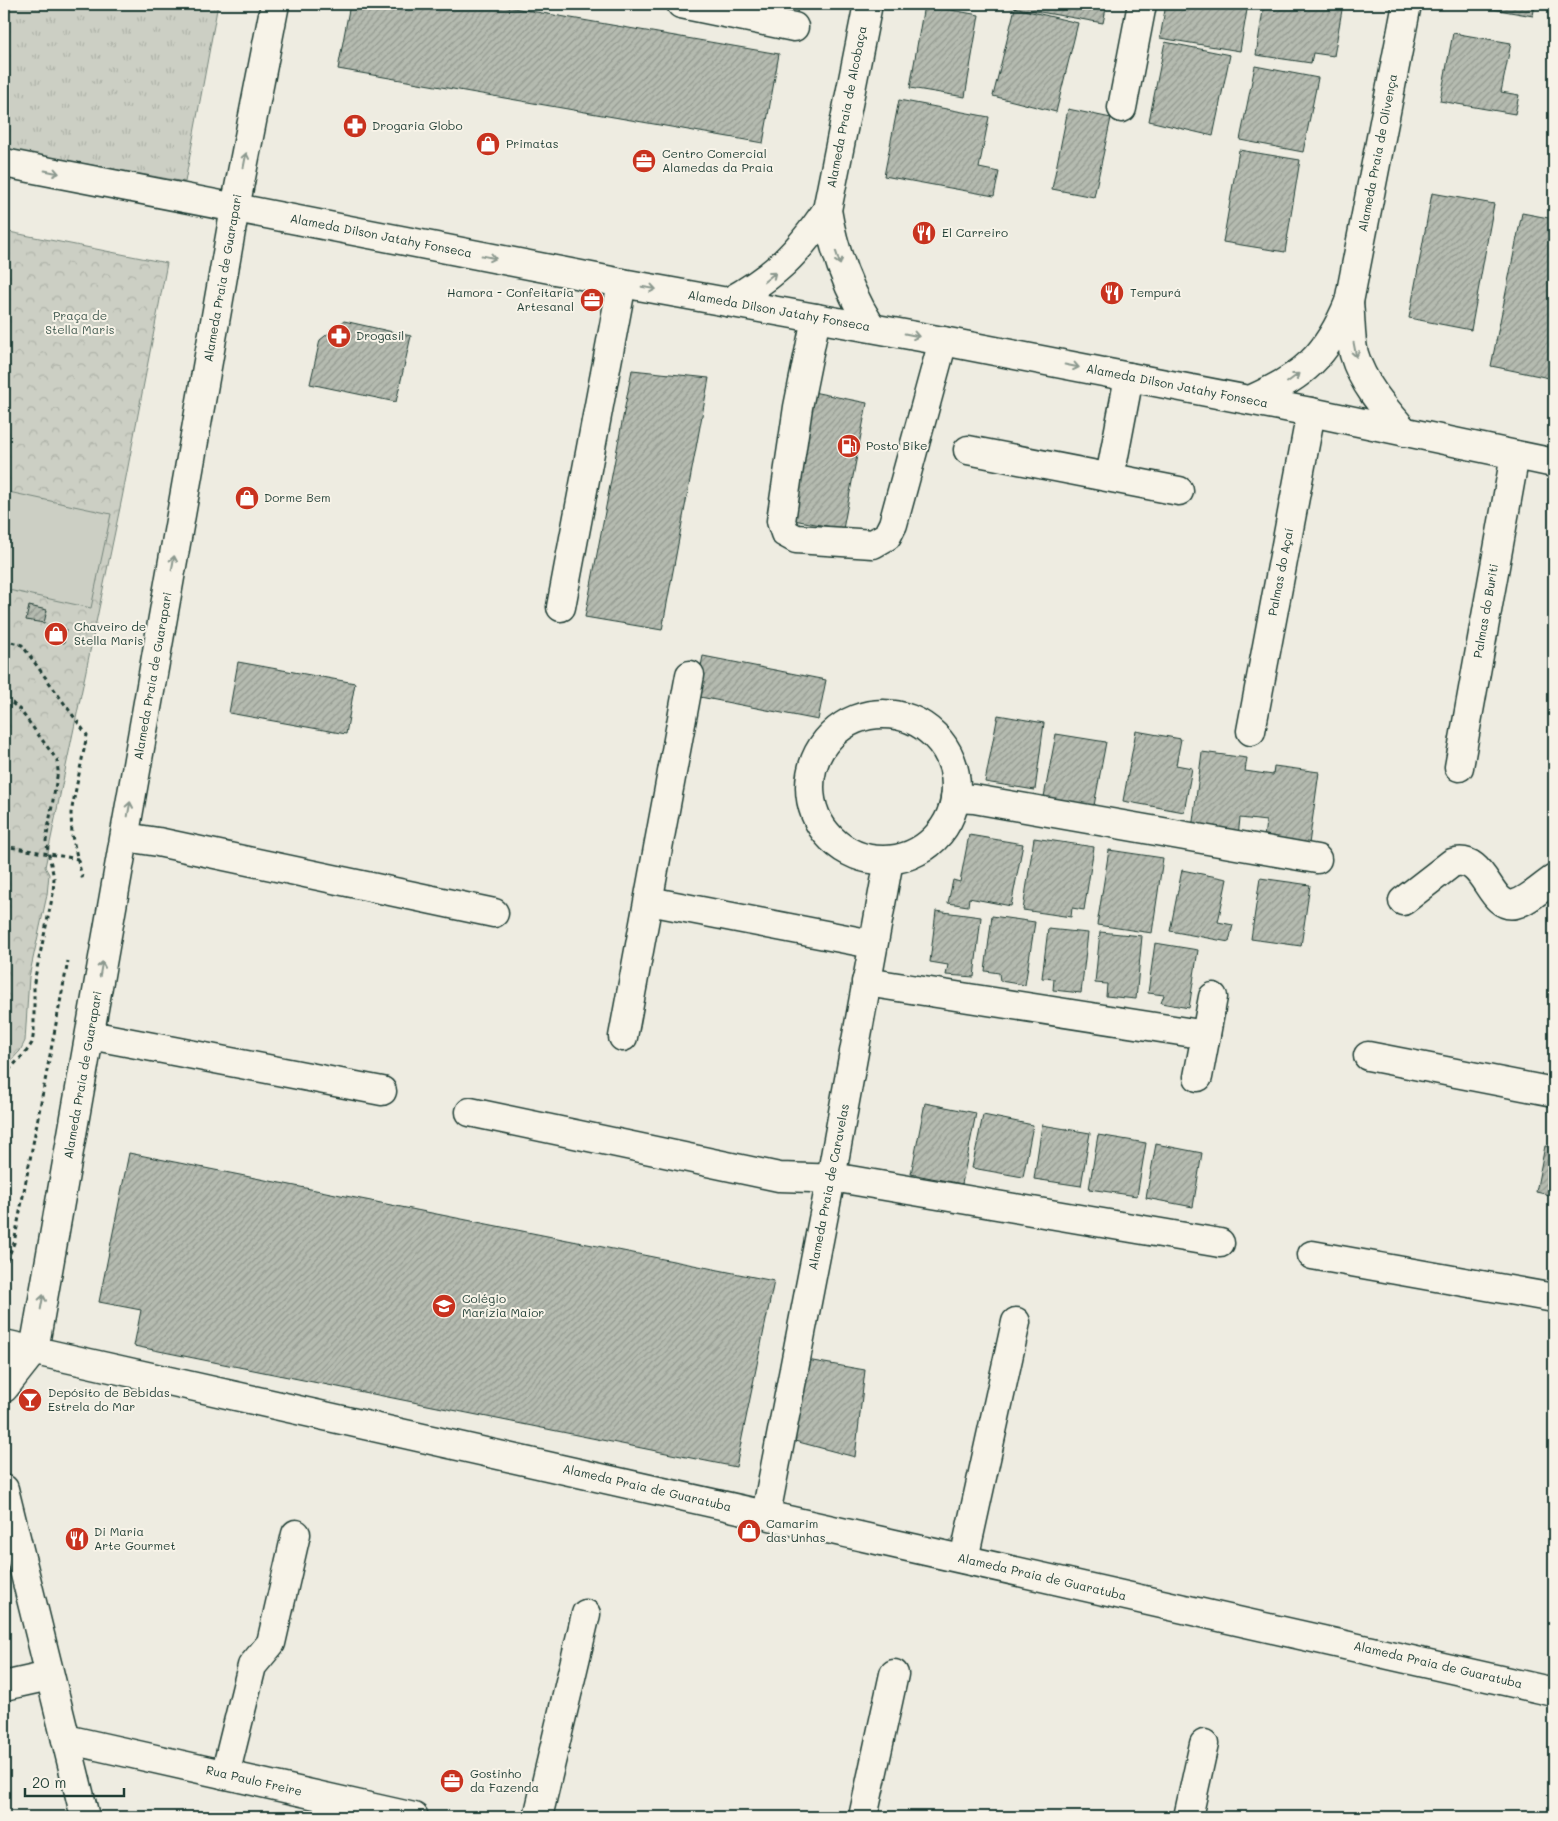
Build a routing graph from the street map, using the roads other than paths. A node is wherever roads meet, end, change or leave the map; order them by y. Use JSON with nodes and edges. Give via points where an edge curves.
{"nodes":[{"id":1,"x":275,"y":4,"type":"edge"},
{"id":2,"x":868,"y":4,"type":"edge"},
{"id":3,"x":1142,"y":4,"type":"edge"},
{"id":4,"x":1408,"y":4,"type":"edge"},
{"id":5,"x":693,"y":5,"type":"edge"},
{"id":6,"x":794,"y":27,"type":"dead end"},
{"id":7,"x":1122,"y":108,"type":"dead end"},
{"id":8,"x":4,"y":163,"type":"edge"},
{"id":9,"x":235,"y":208,"type":"junction"},
{"id":10,"x":827,"y":210,"type":"junction"},
{"id":11,"x":622,"y":283,"type":"junction"},
{"id":12,"x":728,"y":302,"type":"junction"},
{"id":13,"x":1349,"y":302,"type":"junction"},
{"id":14,"x":816,"y":318,"type":"junction"},
{"id":15,"x":871,"y":327,"type":"junction"},
{"id":16,"x":943,"y":341,"type":"junction"},
{"id":17,"x":1130,"y":377,"type":"junction"},
{"id":18,"x":1250,"y":400,"type":"junction"},
{"id":19,"x":1311,"y":412,"type":"junction"},
{"id":20,"x":1405,"y":432,"type":"junction"},
{"id":21,"x":968,"y":450,"type":"dead end"},
{"id":22,"x":1515,"y":455,"type":"junction"},
{"id":23,"x":1554,"y":463,"type":"edge"},
{"id":24,"x":1110,"y":477,"type":"junction"},
{"id":25,"x":1179,"y":491,"type":"dead end"},
{"id":26,"x":561,"y":608,"type":"dead end"},
{"id":27,"x":690,"y":675,"type":"dead end"},
{"id":28,"x":1250,"y":731,"type":"dead end"},
{"id":29,"x":1459,"y":767,"type":"dead end"},
{"id":30,"x":955,"y":798,"type":"junction"},
{"id":31,"x":125,"y":837,"type":"junction"},
{"id":32,"x":1317,"y":859,"type":"dead end"},
{"id":33,"x":889,"y":860,"type":"junction"},
{"id":34,"x":1554,"y":879,"type":"edge"},
{"id":35,"x":649,"y":901,"type":"junction"},
{"id":36,"x":1403,"y":901,"type":"dead end"},
{"id":37,"x":494,"y":913,"type":"dead end"},
{"id":38,"x":872,"y":944,"type":"junction"},
{"id":39,"x":866,"y":982,"type":"junction"},
{"id":40,"x":1213,"y":997,"type":"dead end"},
{"id":41,"x":90,"y":1035,"type":"junction"},
{"id":42,"x":1206,"y":1035,"type":"junction"},
{"id":43,"x":623,"y":1037,"type":"dead end"},
{"id":44,"x":1368,"y":1056,"type":"dead end"},
{"id":45,"x":1198,"y":1077,"type":"dead end"},
{"id":46,"x":382,"y":1092,"type":"dead end"},
{"id":47,"x":1554,"y":1092,"type":"edge"},
{"id":48,"x":470,"y":1112,"type":"dead end"},
{"id":49,"x":838,"y":1178,"type":"junction"},
{"id":50,"x":1220,"y":1243,"type":"dead end"},
{"id":51,"x":1312,"y":1255,"type":"dead end"},
{"id":52,"x":1554,"y":1298,"type":"edge"},
{"id":53,"x":1016,"y":1322,"type":"dead end"},
{"id":54,"x":4,"y":1344,"type":"edge"},
{"id":55,"x":34,"y":1350,"type":"junction"},
{"id":56,"x":4,"y":1388,"type":"edge"},
{"id":57,"x":5,"y":1496,"type":"edge"},
{"id":58,"x":766,"y":1514,"type":"junction"},
{"id":59,"x":296,"y":1534,"type":"dead end"},
{"id":60,"x":964,"y":1559,"type":"junction"},
{"id":61,"x":586,"y":1614,"type":"dead end"},
{"id":62,"x":894,"y":1674,"type":"dead end"},
{"id":63,"x":49,"y":1676,"type":"junction"},
{"id":64,"x":4,"y":1686,"type":"edge"},
{"id":65,"x":1554,"y":1692,"type":"edge"},
{"id":66,"x":66,"y":1739,"type":"junction"},
{"id":67,"x":1204,"y":1744,"type":"dead end"},
{"id":68,"x":226,"y":1775,"type":"junction"},
{"id":69,"x":85,"y":1817,"type":"edge"},
{"id":70,"x":414,"y":1817,"type":"edge"},
{"id":71,"x":538,"y":1817,"type":"edge"},
{"id":72,"x":863,"y":1817,"type":"edge"},
{"id":73,"x":1188,"y":1817,"type":"edge"}],
"edges":[{"from":9,"to":1,"type":"street","name":"Alameda Praia de Guarapari","one_way":true},
{"from":2,"to":10,"type":"street","name":"Alameda Praia de Alcobaça"},
{"from":3,"to":7,"type":"street"},
{"from":4,"to":13,"type":"street","name":"Alameda Praia de Olivença"},
{"from":5,"to":6,"type":"street"},
{"from":8,"to":9,"type":"street","name":"Alameda Dilson Jatahy Fonseca","one_way":true},
{"from":9,"to":11,"type":"street","name":"Alameda Dilson Jatahy Fonseca","one_way":true},
{"from":31,"to":9,"type":"street","name":"Alameda Praia de Guarapari","one_way":true},
{"from":12,"to":10,"type":"street","name":"Alameda Praia de Alcobaça","one_way":true,"via":[[760,284],[782,266]]},
{"from":10,"to":15,"type":"street","name":"Alameda Praia de Alcobaça","one_way":true,"via":[[832,240],[843,273]]},
{"from":11,"to":12,"type":"street","name":"Alameda Dilson Jatahy Fonseca","one_way":true},
{"from":11,"to":26,"type":"street"},
{"from":12,"to":14,"type":"street","name":"Alameda Dilson Jatahy Fonseca"},
{"from":18,"to":13,"type":"street","name":"Alameda Praia de Olivença","one_way":true,"via":[[1283,386],[1307,368],[1340,325]]},
{"from":13,"to":20,"type":"street","name":"Alameda Praia de Olivença","one_way":true,"via":[[1354,353],[1364,377],[1377,400]]},
{"from":14,"to":15,"type":"street","name":"Alameda Dilson Jatahy Fonseca"},
{"from":14,"to":16,"type":"street","via":[[798,407],[781,521],[785,532],[796,539],[873,544],[887,536]]},
{"from":15,"to":16,"type":"street","name":"Alameda Dilson Jatahy Fonseca","one_way":true},
{"from":16,"to":17,"type":"street","name":"Alameda Dilson Jatahy Fonseca","one_way":true},
{"from":17,"to":18,"type":"street","name":"Alameda Dilson Jatahy Fonseca"},
{"from":17,"to":24,"type":"street"},
{"from":18,"to":19,"type":"street","name":"Alameda Dilson Jatahy Fonseca"},
{"from":19,"to":20,"type":"street","name":"Alameda Dilson Jatahy Fonseca"},
{"from":19,"to":28,"type":"street","name":"Palmas do Açaí"},
{"from":20,"to":22,"type":"street","name":"Alameda Dilson Jatahy Fonseca"},
{"from":21,"to":24,"type":"street"},
{"from":22,"to":23,"type":"street","name":"Alameda Dilson Jatahy Fonseca"},
{"from":22,"to":29,"type":"street","name":"Palmas do Buriti"},
{"from":24,"to":25,"type":"street"},
{"from":27,"to":35,"type":"street"},
{"from":30,"to":32,"type":"street"},
{"from":30,"to":33,"type":"street","via":[[948,821],[932,841],[912,854]]},
{"from":30,"to":33,"type":"street","via":[[955,774],[948,751],[933,732],[913,719],[889,713],[865,715],[843,725],[825,741],[814,763],[810,787],[814,810],[825,832],[842,848],[865,858]]},
{"from":31,"to":37,"type":"street"},
{"from":41,"to":31,"type":"street","name":"Alameda Praia de Guarapari","one_way":true},
{"from":33,"to":38,"type":"street","name":"Alameda Praia de Caravelas"},
{"from":34,"to":36,"type":"street","via":[[1514,904],[1506,903],[1498,898],[1470,862],[1462,860],[1452,863]]},
{"from":35,"to":38,"type":"street"},
{"from":35,"to":43,"type":"street"},
{"from":38,"to":39,"type":"street","name":"Alameda Praia de Caravelas"},
{"from":39,"to":42,"type":"street"},
{"from":39,"to":49,"type":"street","name":"Alameda Praia de Caravelas"},
{"from":40,"to":42,"type":"street"},
{"from":41,"to":46,"type":"street"},
{"from":55,"to":41,"type":"street","name":"Alameda Praia de Guarapari","one_way":true},
{"from":42,"to":45,"type":"street"},
{"from":44,"to":47,"type":"street"},
{"from":48,"to":49,"type":"street","via":[[779,1177]]},
{"from":49,"to":50,"type":"street"},
{"from":49,"to":58,"type":"street","name":"Alameda Praia de Caravelas"},
{"from":51,"to":52,"type":"street"},
{"from":53,"to":60,"type":"street"},
{"from":54,"to":55,"type":"street","name":"Alameda Praia de Guaratuba"},
{"from":55,"to":56,"type":"street"},
{"from":55,"to":58,"type":"street","name":"Alameda Praia de Guaratuba"},
{"from":57,"to":63,"type":"street"},
{"from":58,"to":60,"type":"street","name":"Alameda Praia de Guaratuba"},
{"from":59,"to":68,"type":"street","via":[[270,1643],[252,1666]]},
{"from":60,"to":65,"type":"street","name":"Alameda Praia de Guaratuba"},
{"from":61,"to":71,"type":"street"},
{"from":62,"to":72,"type":"street"},
{"from":63,"to":64,"type":"street"},
{"from":63,"to":66,"type":"street"},
{"from":66,"to":68,"type":"street","name":"Rua Paulo Freire"},
{"from":66,"to":69,"type":"street"},
{"from":67,"to":73,"type":"street"},
{"from":68,"to":70,"type":"street","name":"Rua Paulo Freire"}]}
